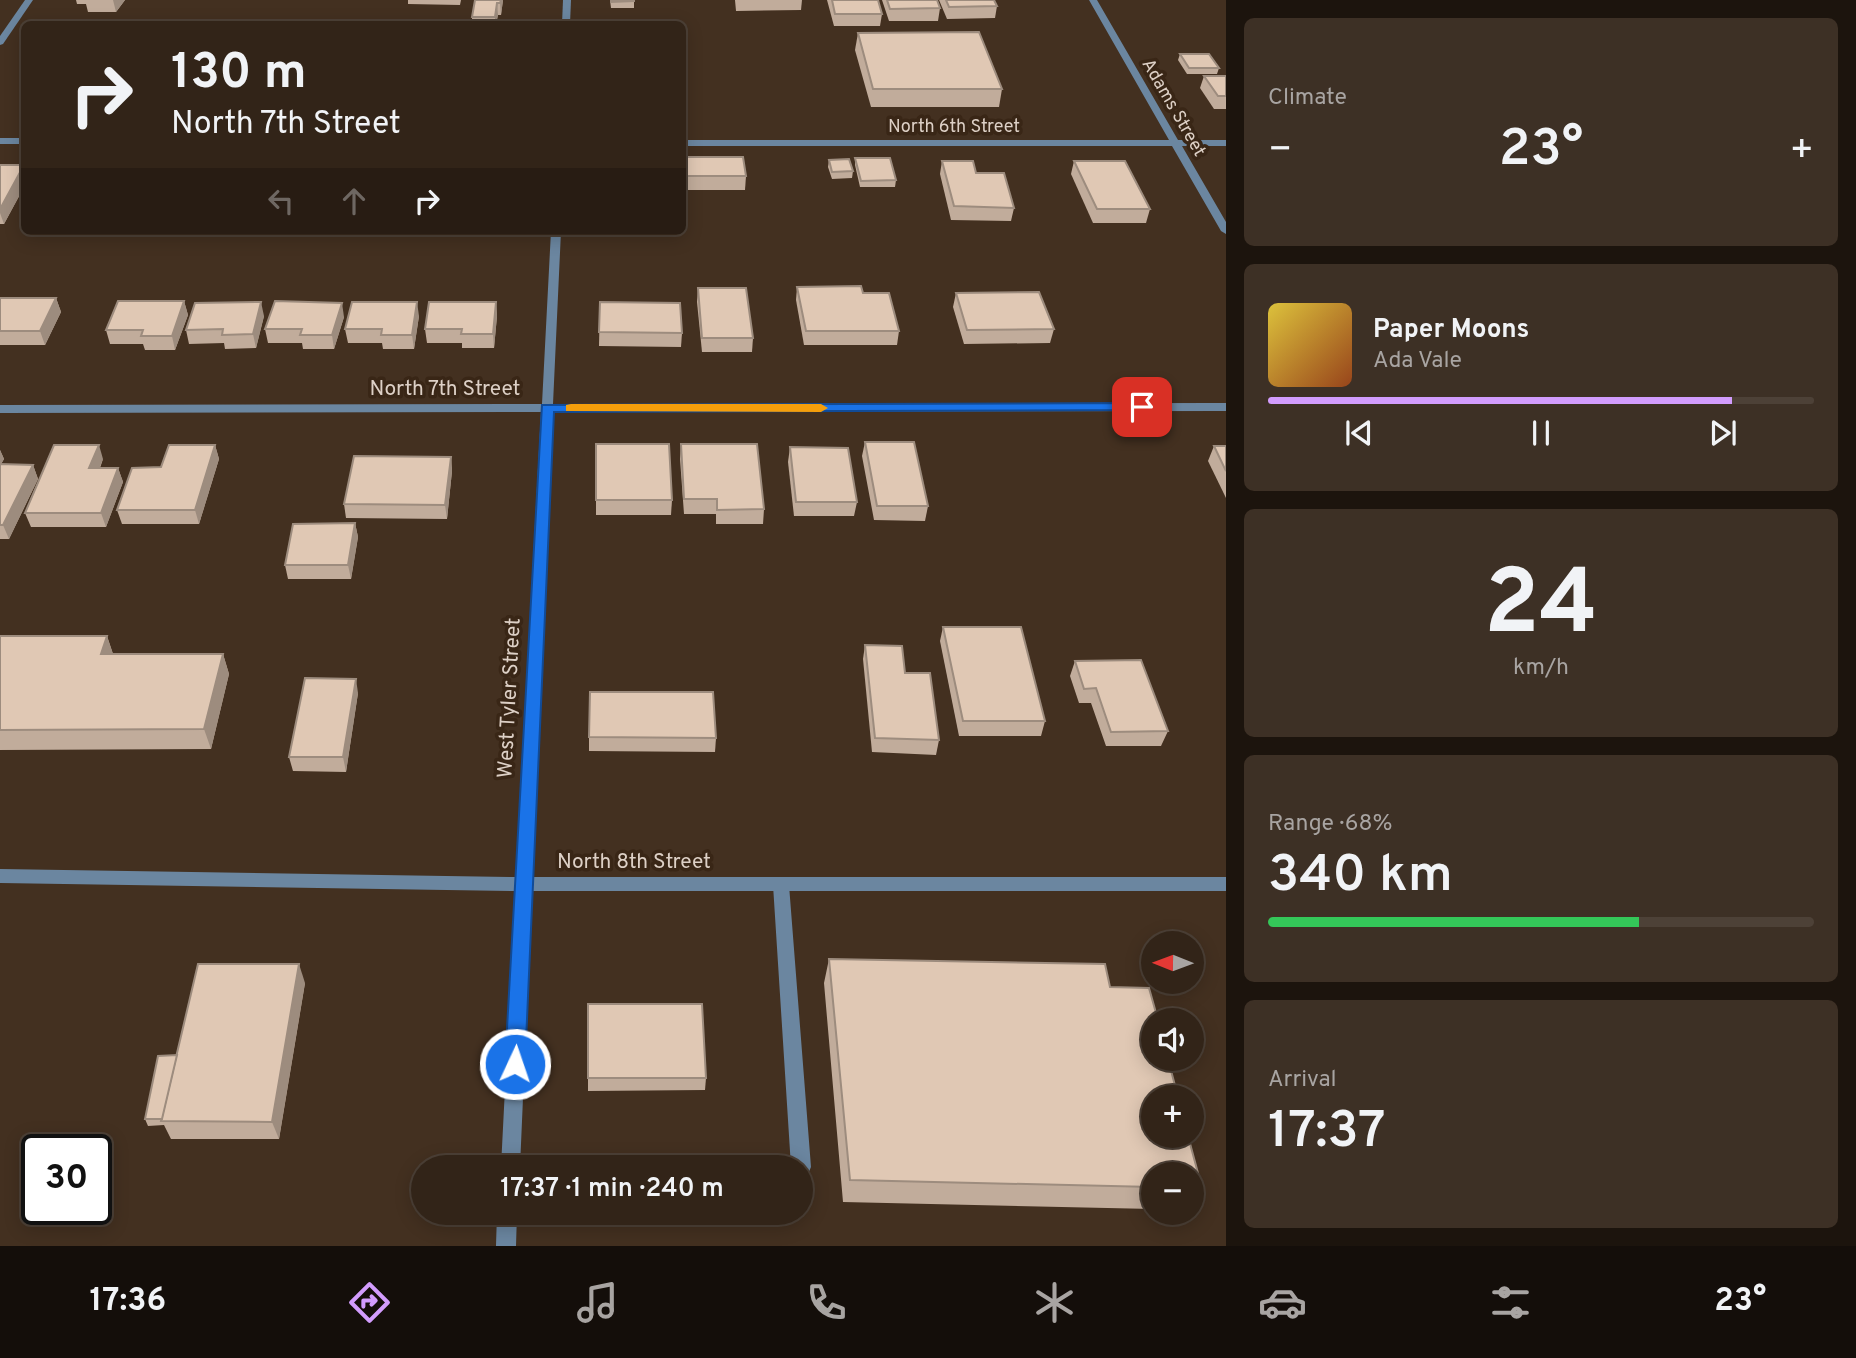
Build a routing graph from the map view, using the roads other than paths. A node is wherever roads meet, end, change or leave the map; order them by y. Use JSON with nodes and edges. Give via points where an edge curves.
{"nodes":[{"id":1,"x":29,"y":0,"type":"edge"},
{"id":2,"x":567,"y":0,"type":"edge"},
{"id":3,"x":1093,"y":0,"type":"edge"},
{"id":4,"x":566,"y":21,"type":"edge"},
{"id":5,"x":0,"y":42,"type":"edge"},
{"id":6,"x":0,"y":141,"type":"edge"},
{"id":7,"x":21,"y":141,"type":"edge"},
{"id":8,"x":686,"y":143,"type":"edge"},
{"id":9,"x":1175,"y":143,"type":"junction"},
{"id":10,"x":1226,"y":143,"type":"edge"},
{"id":11,"x":1226,"y":232,"type":"edge"},
{"id":12,"x":556,"y":235,"type":"edge"},
{"id":13,"x":1226,"y":407,"type":"edge"},
{"id":14,"x":547,"y":408,"type":"junction"},
{"id":15,"x":0,"y":409,"type":"edge"},
{"id":16,"x":0,"y":876,"type":"edge"},
{"id":17,"x":524,"y":884,"type":"junction"},
{"id":18,"x":1226,"y":884,"type":"edge"},
{"id":19,"x":781,"y":885,"type":"junction"},
{"id":20,"x":511,"y":1155,"type":"edge"},
{"id":21,"x":800,"y":1155,"type":"edge"},
{"id":22,"x":507,"y":1225,"type":"edge"},
{"id":23,"x":506,"y":1246,"type":"edge"}],
"edges":[{"from":1,"to":5,"type":"street"},
{"from":2,"to":4,"type":"street"},
{"from":3,"to":9,"type":"street","name":"Adams Street"},
{"from":6,"to":7,"type":"street"},
{"from":8,"to":9,"type":"street","name":"North 6th Street"},
{"from":9,"to":10,"type":"street","name":"North 6th Street"},
{"from":9,"to":11,"type":"street","name":"Adams Street"},
{"from":12,"to":14,"type":"street","name":"West Tyler Street"},
{"from":13,"to":14,"type":"street","name":"North 7th Street"},
{"from":14,"to":15,"type":"street","name":"North 7th Street"},
{"from":14,"to":17,"type":"street","name":"West Tyler Street"},
{"from":16,"to":17,"type":"street","name":"North 8th Street"},
{"from":17,"to":19,"type":"street","name":"North 8th Street"},
{"from":17,"to":20,"type":"street","name":"West Tyler Street"},
{"from":18,"to":19,"type":"street","name":"North 8th Street"},
{"from":19,"to":21,"type":"street"},
{"from":22,"to":23,"type":"street"}]}
